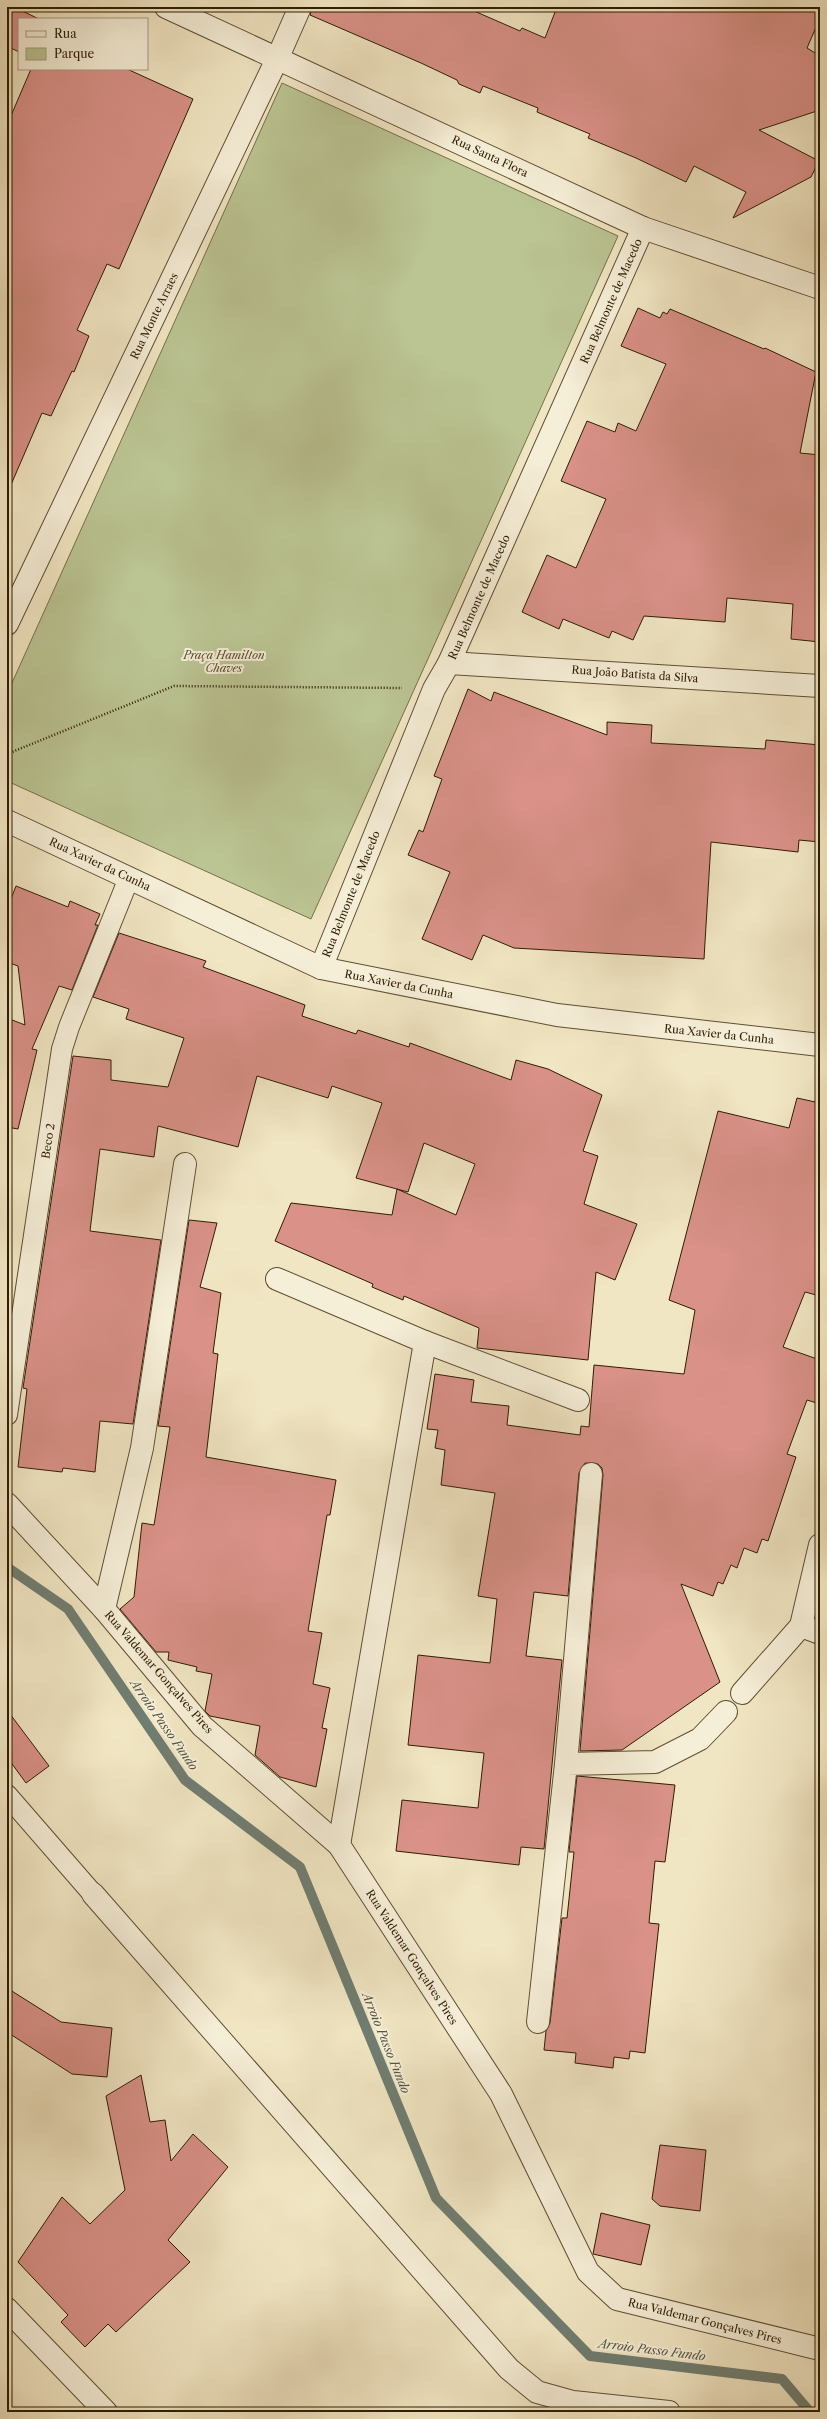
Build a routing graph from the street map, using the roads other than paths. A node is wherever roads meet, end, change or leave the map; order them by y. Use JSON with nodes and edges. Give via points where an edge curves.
{"nodes":[{"id":1,"x":166,"y":7,"type":"edge"},
{"id":2,"x":300,"y":7,"type":"edge"},
{"id":3,"x":278,"y":57,"type":"junction"},
{"id":4,"x":643,"y":228,"type":"junction"},
{"id":5,"x":820,"y":288,"type":"edge"},
{"id":6,"x":7,"y":624,"type":"edge"},
{"id":7,"x":449,"y":663,"type":"junction"},
{"id":8,"x":820,"y":686,"type":"edge"},
{"id":9,"x":7,"y":821,"type":"edge"},
{"id":10,"x":129,"y":878,"type":"junction"},
{"id":11,"x":321,"y":968,"type":"junction"},
{"id":12,"x":820,"y":1045,"type":"edge"},
{"id":13,"x":185,"y":1164,"type":"dead end"},
{"id":14,"x":277,"y":1279,"type":"dead end"},
{"id":15,"x":425,"y":1342,"type":"junction"},
{"id":16,"x":578,"y":1400,"type":"dead end"},
{"id":17,"x":7,"y":1415,"type":"edge"},
{"id":18,"x":591,"y":1474,"type":"dead end"},
{"id":19,"x":7,"y":1504,"type":"edge"},
{"id":20,"x":820,"y":1545,"type":"edge"},
{"id":21,"x":104,"y":1608,"type":"junction"},
{"id":22,"x":810,"y":1630,"type":"edge"},
{"id":23,"x":742,"y":1693,"type":"dead end"},
{"id":24,"x":726,"y":1712,"type":"dead end"},
{"id":25,"x":566,"y":1764,"type":"junction"},
{"id":26,"x":7,"y":1795,"type":"edge"},
{"id":27,"x":339,"y":1845,"type":"junction"},
{"id":28,"x":93,"y":1894,"type":"joint"},
{"id":29,"x":538,"y":2022,"type":"dead end"},
{"id":30,"x":7,"y":2309,"type":"edge"},
{"id":31,"x":820,"y":2349,"type":"edge"},
{"id":32,"x":106,"y":2412,"type":"edge"},
{"id":33,"x":670,"y":2412,"type":"edge"}],
"edges":[{"from":1,"to":3,"type":"street","name":"Rua Santa Flora"},
{"from":2,"to":3,"type":"street","name":"Rua Monte Arraes"},
{"from":3,"to":4,"type":"street","name":"Rua Santa Flora"},
{"from":3,"to":6,"type":"street","name":"Rua Monte Arraes"},
{"from":4,"to":5,"type":"street","name":"Rua Santa Flora"},
{"from":4,"to":7,"type":"street","name":"Rua Belmonte de Macedo"},
{"from":7,"to":8,"type":"street","name":"Rua João Batista da Silva"},
{"from":7,"to":11,"type":"street","name":"Rua Belmonte de Macedo","via":[[434,689]]},
{"from":9,"to":10,"type":"street","name":"Rua Xavier da Cunha"},
{"from":10,"to":11,"type":"street","name":"Rua Xavier da Cunha"},
{"from":10,"to":17,"type":"lane","name":"Beco 2","via":[[62,1049]]},
{"from":11,"to":12,"type":"street","name":"Rua Xavier da Cunha","via":[[557,1015]]},
{"from":13,"to":21,"type":"street","via":[[142,1448]]},
{"from":14,"to":15,"type":"street"},
{"from":15,"to":16,"type":"street"},
{"from":15,"to":27,"type":"street"},
{"from":18,"to":25,"type":"street"},
{"from":19,"to":21,"type":"street","name":"Rua Valdemar Gonçalves Pires"},
{"from":20,"to":22,"type":"street"},
{"from":21,"to":27,"type":"street","name":"Rua Valdemar Gonçalves Pires","via":[[202,1726]]},
{"from":22,"to":23,"type":"street"},
{"from":24,"to":25,"type":"street","via":[[700,1739],[655,1762]]},
{"from":25,"to":29,"type":"street"},
{"from":26,"to":28,"type":"lane"},
{"from":27,"to":31,"type":"street","name":"Rua Valdemar Gonçalves Pires","via":[[501,2094],[588,2272],[617,2299]]},
{"from":28,"to":33,"type":"street","via":[[509,2369],[537,2392],[574,2402]]},
{"from":30,"to":32,"type":"street"}]}
